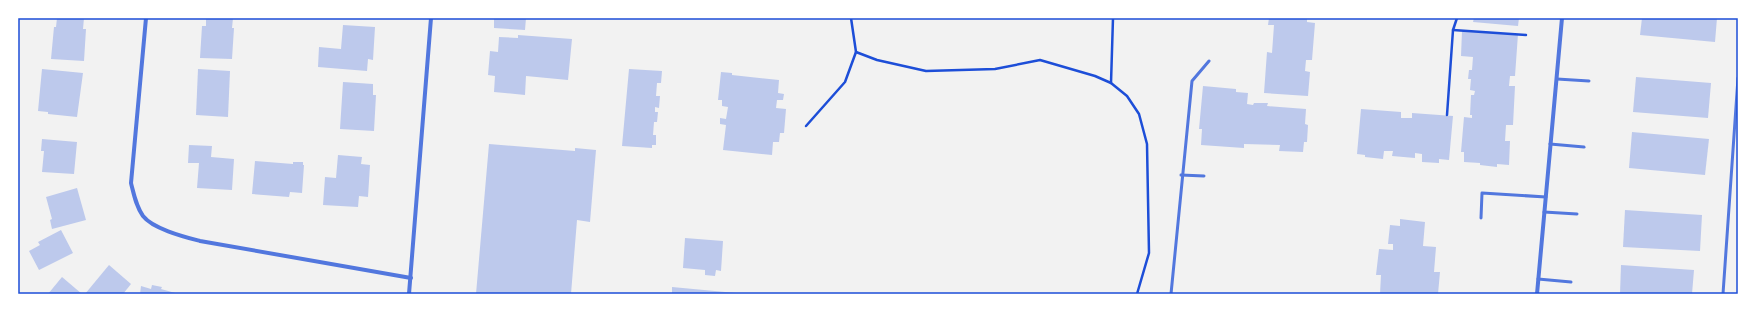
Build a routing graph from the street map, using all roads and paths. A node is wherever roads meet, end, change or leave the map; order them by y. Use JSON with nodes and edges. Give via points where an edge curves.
{"nodes":[{"id":1,"x":146,"y":18,"type":"edge"},
{"id":2,"x":432,"y":18,"type":"edge"},
{"id":3,"x":852,"y":18,"type":"edge"},
{"id":4,"x":1113,"y":18,"type":"edge"},
{"id":5,"x":1457,"y":18,"type":"edge"},
{"id":6,"x":1562,"y":18,"type":"edge"},
{"id":7,"x":1454,"y":30,"type":"junction"},
{"id":8,"x":1526,"y":35,"type":"dead end"},
{"id":9,"x":856,"y":52,"type":"junction"},
{"id":10,"x":1209,"y":61,"type":"dead end"},
{"id":11,"x":1738,"y":78,"type":"edge"},
{"id":12,"x":1557,"y":79,"type":"junction"},
{"id":13,"x":1589,"y":81,"type":"dead end"},
{"id":14,"x":1111,"y":83,"type":"junction"},
{"id":15,"x":1447,"y":115,"type":"dead end"},
{"id":16,"x":806,"y":126,"type":"dead end"},
{"id":17,"x":1550,"y":144,"type":"junction"},
{"id":18,"x":1584,"y":147,"type":"dead end"},
{"id":19,"x":1182,"y":174,"type":"junction"},
{"id":20,"x":1204,"y":176,"type":"dead end"},
{"id":21,"x":1546,"y":197,"type":"junction"},
{"id":22,"x":1544,"y":212,"type":"junction"},
{"id":23,"x":1577,"y":214,"type":"dead end"},
{"id":24,"x":1481,"y":218,"type":"dead end"},
{"id":25,"x":410,"y":278,"type":"junction"},
{"id":26,"x":1538,"y":279,"type":"junction"},
{"id":27,"x":1571,"y":282,"type":"dead end"},
{"id":28,"x":409,"y":294,"type":"edge"},
{"id":29,"x":1137,"y":294,"type":"edge"},
{"id":30,"x":1171,"y":294,"type":"edge"},
{"id":31,"x":1537,"y":294,"type":"edge"},
{"id":32,"x":1723,"y":294,"type":"edge"}],
"edges":[{"from":1,"to":25,"type":"street","via":[[131,184],[144,217],[167,232],[200,241]]},
{"from":2,"to":25,"type":"street"},
{"from":3,"to":9,"type":"path"},
{"from":4,"to":14,"type":"path"},
{"from":5,"to":7,"type":"path"},
{"from":6,"to":12,"type":"street"},
{"from":7,"to":8,"type":"path"},
{"from":7,"to":15,"type":"path"},
{"from":9,"to":14,"type":"path","via":[[877,60],[926,71],[995,69],[1040,60]]},
{"from":9,"to":16,"type":"path","via":[[845,82]]},
{"from":10,"to":19,"type":"lane","via":[[1192,81]]},
{"from":11,"to":32,"type":"lane"},
{"from":12,"to":13,"type":"lane"},
{"from":12,"to":17,"type":"street"},
{"from":14,"to":29,"type":"path","via":[[1127,96],[1139,114],[1147,144],[1149,253]]},
{"from":17,"to":18,"type":"lane"},
{"from":17,"to":21,"type":"street"},
{"from":19,"to":20,"type":"lane"},
{"from":19,"to":30,"type":"lane"},
{"from":21,"to":22,"type":"street"},
{"from":21,"to":24,"type":"lane","via":[[1482,193]]},
{"from":22,"to":23,"type":"lane"},
{"from":22,"to":26,"type":"street"},
{"from":25,"to":28,"type":"street"},
{"from":26,"to":27,"type":"lane"},
{"from":26,"to":31,"type":"street"}]}
